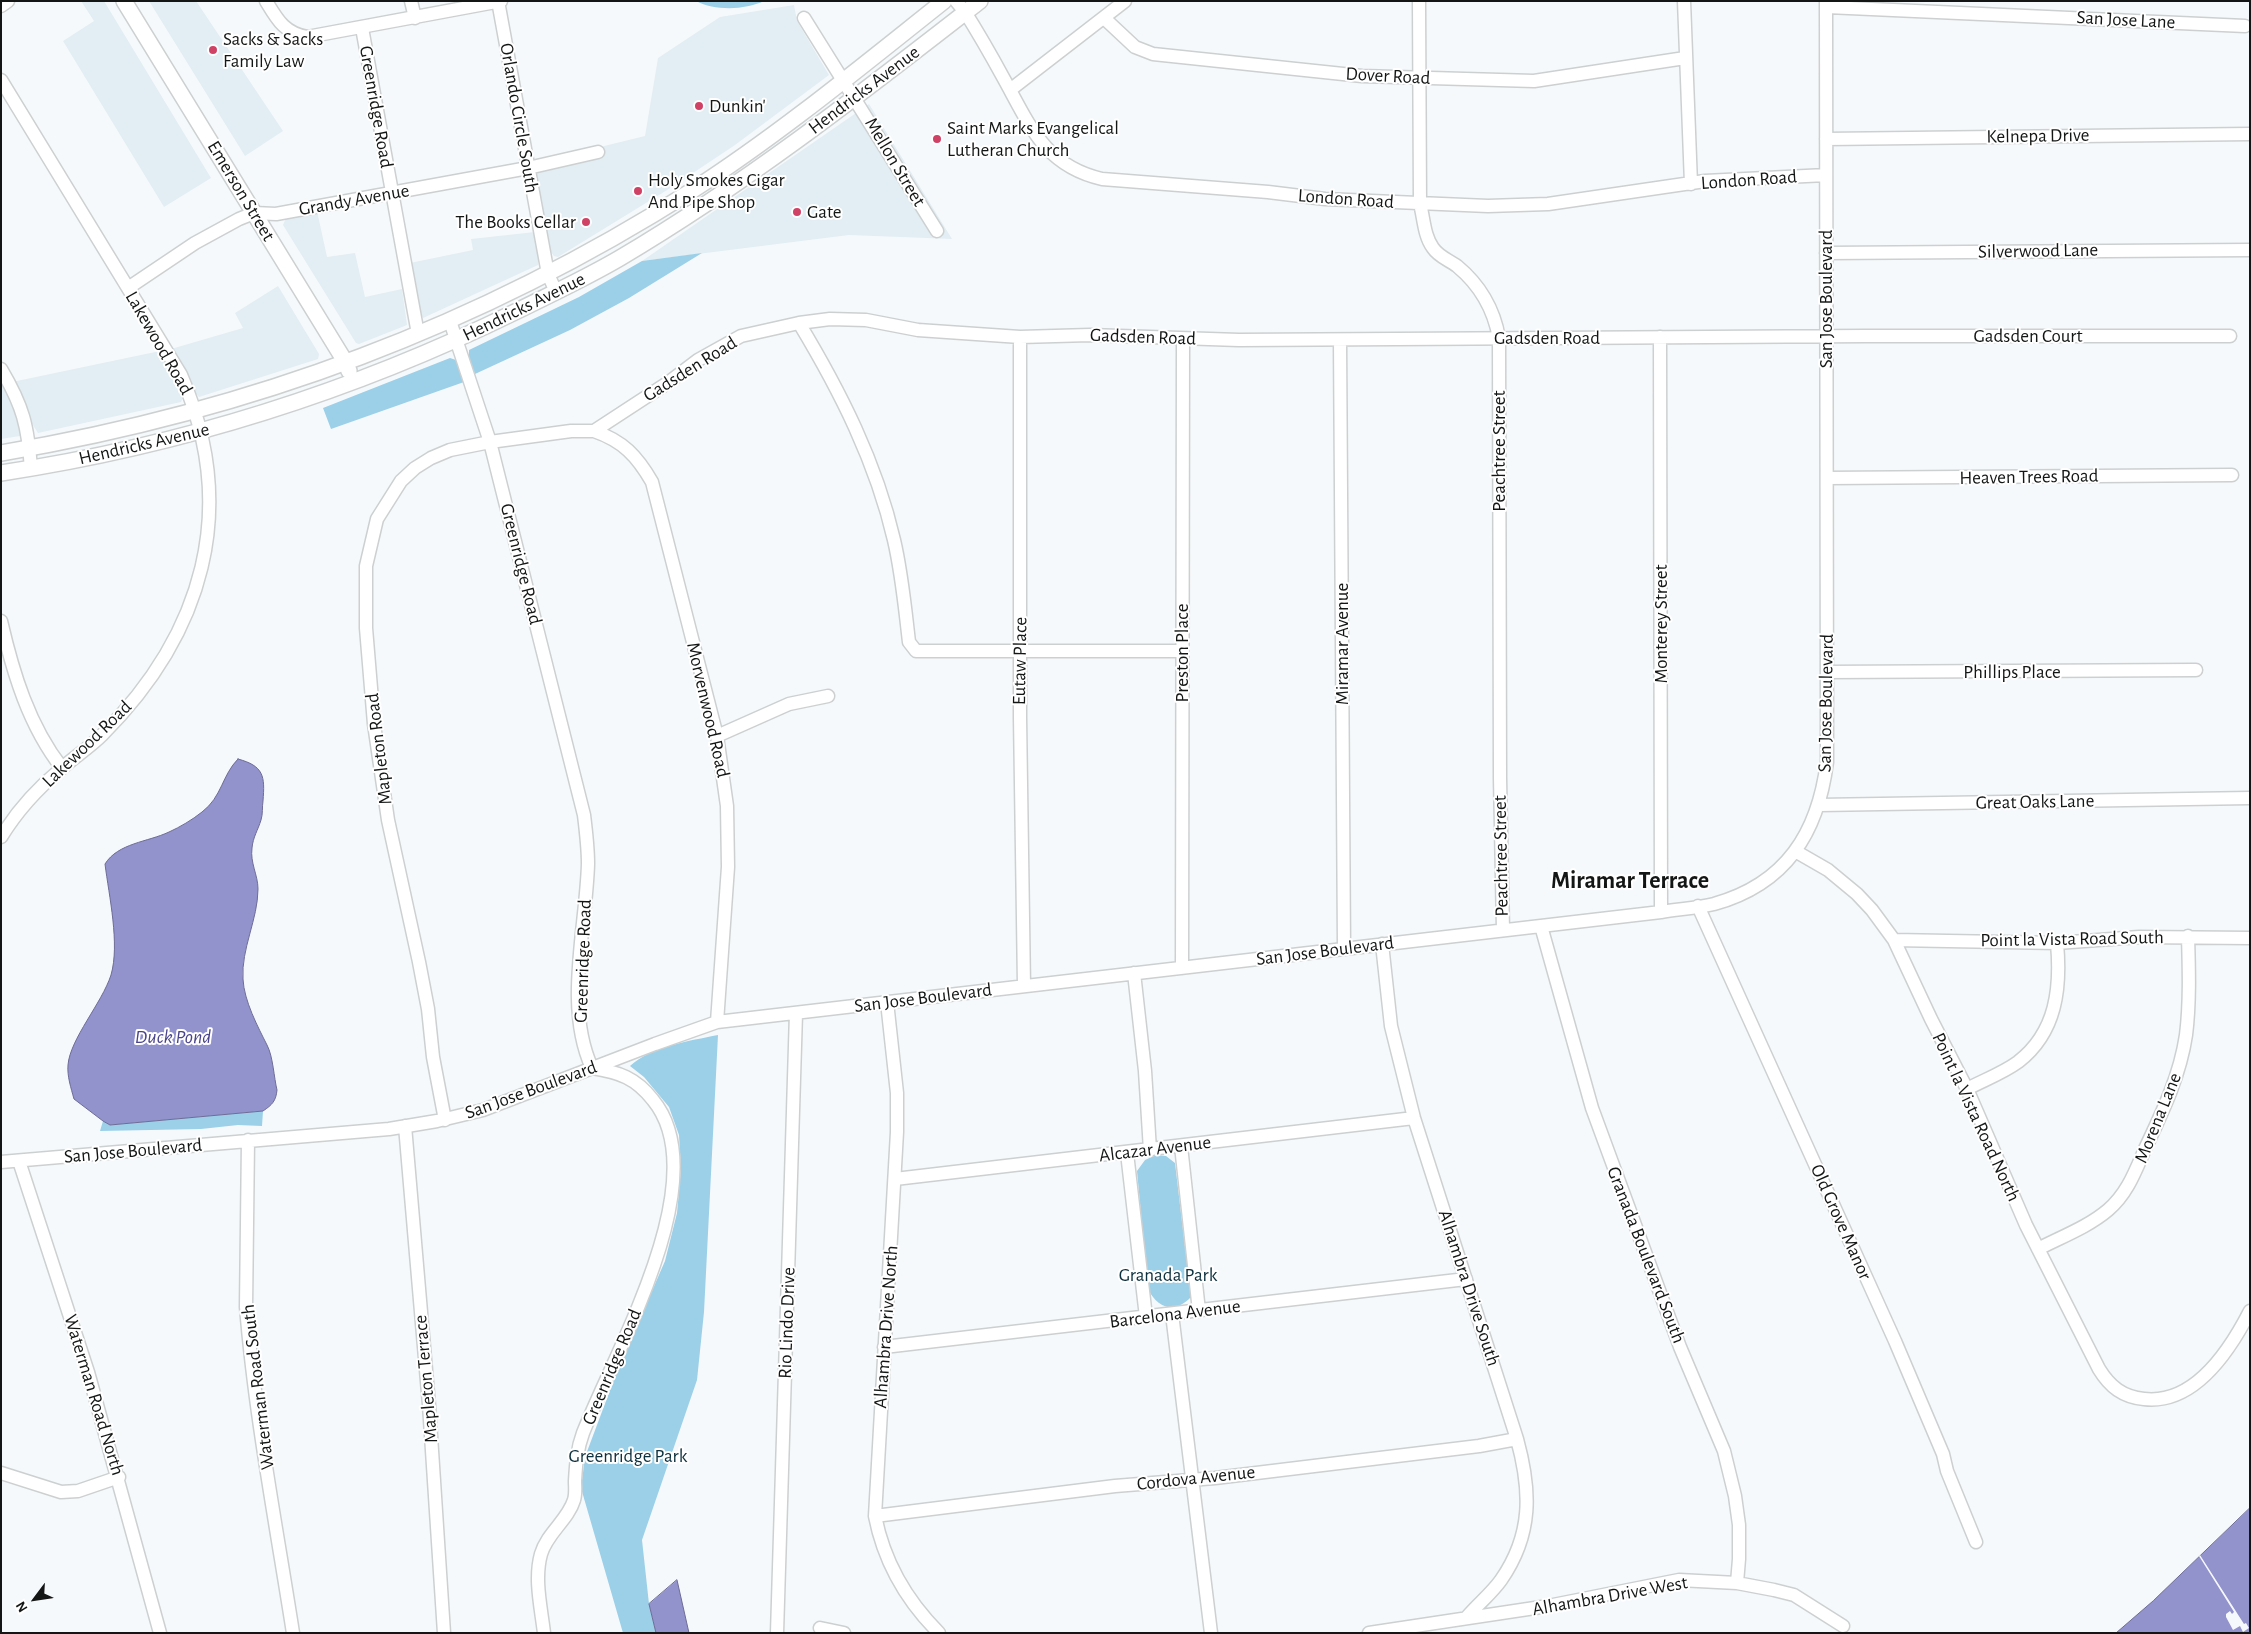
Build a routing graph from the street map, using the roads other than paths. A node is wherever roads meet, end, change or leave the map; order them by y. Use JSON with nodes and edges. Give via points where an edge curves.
{"nodes":[{"id":1,"x":8,"y":1,"type":"edge"},
{"id":2,"x":124,"y":1,"type":"edge"},
{"id":3,"x":266,"y":1,"type":"edge"},
{"id":4,"x":411,"y":1,"type":"edge"},
{"id":5,"x":499,"y":1,"type":"edge"},
{"id":6,"x":944,"y":1,"type":"edge"},
{"id":7,"x":980,"y":1,"type":"edge"},
{"id":8,"x":1125,"y":1,"type":"edge"},
{"id":9,"x":1419,"y":1,"type":"edge"},
{"id":10,"x":1684,"y":1,"type":"edge"},
{"id":11,"x":1826,"y":4,"type":"edge"},
{"id":12,"x":1,"y":6,"type":"edge"},
{"id":13,"x":961,"y":7,"type":"edge"},
{"id":14,"x":415,"y":18,"type":"junction"},
{"id":15,"x":804,"y":18,"type":"dead end"},
{"id":16,"x":1104,"y":18,"type":"junction"},
{"id":17,"x":2245,"y":26,"type":"dead end"},
{"id":18,"x":362,"y":28,"type":"junction"},
{"id":19,"x":1685,"y":58,"type":"junction"},
{"id":20,"x":1420,"y":77,"type":"junction"},
{"id":21,"x":1,"y":80,"type":"edge"},
{"id":22,"x":844,"y":80,"type":"junction"},
{"id":23,"x":1010,"y":90,"type":"junction"},
{"id":24,"x":855,"y":98,"type":"junction"},
{"id":25,"x":2250,"y":134,"type":"edge"},
{"id":26,"x":1826,"y":140,"type":"junction"},
{"id":27,"x":755,"y":147,"type":"junction"},
{"id":28,"x":598,"y":152,"type":"dead end"},
{"id":29,"x":766,"y":164,"type":"junction"},
{"id":30,"x":528,"y":168,"type":"junction"},
{"id":31,"x":1826,"y":175,"type":"junction"},
{"id":32,"x":1691,"y":184,"type":"junction"},
{"id":33,"x":392,"y":193,"type":"junction"},
{"id":34,"x":1420,"y":204,"type":"junction"},
{"id":35,"x":254,"y":213,"type":"junction"},
{"id":36,"x":937,"y":231,"type":"dead end"},
{"id":37,"x":2250,"y":250,"type":"edge"},
{"id":38,"x":1826,"y":253,"type":"junction"},
{"id":39,"x":548,"y":274,"type":"junction"},
{"id":40,"x":128,"y":288,"type":"junction"},
{"id":41,"x":556,"y":292,"type":"junction"},
{"id":42,"x":450,"y":321,"type":"junction"},
{"id":43,"x":799,"y":323,"type":"junction"},
{"id":44,"x":418,"y":334,"type":"junction"},
{"id":45,"x":1826,"y":336,"type":"junction"},
{"id":46,"x":2230,"y":336,"type":"dead end"},
{"id":47,"x":1020,"y":337,"type":"junction"},
{"id":48,"x":1660,"y":337,"type":"junction"},
{"id":49,"x":1499,"y":338,"type":"junction"},
{"id":50,"x":1183,"y":339,"type":"junction"},
{"id":51,"x":1340,"y":340,"type":"junction"},
{"id":52,"x":456,"y":341,"type":"junction"},
{"id":53,"x":346,"y":362,"type":"junction"},
{"id":54,"x":1,"y":369,"type":"edge"},
{"id":55,"x":358,"y":380,"type":"junction"},
{"id":56,"x":196,"y":411,"type":"junction"},
{"id":57,"x":200,"y":431,"type":"junction"},
{"id":58,"x":594,"y":431,"type":"junction"},
{"id":59,"x":490,"y":442,"type":"junction"},
{"id":60,"x":29,"y":448,"type":"junction"},
{"id":61,"x":1,"y":453,"type":"edge"},
{"id":62,"x":31,"y":469,"type":"junction"},
{"id":63,"x":1,"y":473,"type":"edge"},
{"id":64,"x":2232,"y":475,"type":"dead end"},
{"id":65,"x":1827,"y":478,"type":"junction"},
{"id":66,"x":1,"y":621,"type":"edge"},
{"id":67,"x":1021,"y":650,"type":"junction"},
{"id":68,"x":1182,"y":651,"type":"junction"},
{"id":69,"x":2196,"y":670,"type":"dead end"},
{"id":70,"x":1827,"y":672,"type":"junction"},
{"id":71,"x":828,"y":696,"type":"dead end"},
{"id":72,"x":717,"y":736,"type":"junction"},
{"id":73,"x":62,"y":768,"type":"junction"},
{"id":74,"x":2250,"y":798,"type":"edge"},
{"id":75,"x":1820,"y":805,"type":"junction"},
{"id":76,"x":1,"y":837,"type":"edge"},
{"id":77,"x":1795,"y":851,"type":"junction"},
{"id":78,"x":1698,"y":906,"type":"junction"},
{"id":79,"x":1661,"y":912,"type":"junction"},
{"id":80,"x":1541,"y":926,"type":"junction"},
{"id":81,"x":1503,"y":930,"type":"junction"},
{"id":82,"x":2188,"y":936,"type":"junction"},
{"id":83,"x":2250,"y":938,"type":"edge"},
{"id":84,"x":1894,"y":940,"type":"junction"},
{"id":85,"x":2057,"y":943,"type":"junction"},
{"id":86,"x":1382,"y":944,"type":"junction"},
{"id":87,"x":1344,"y":948,"type":"junction"},
{"id":88,"x":1182,"y":968,"type":"junction"},
{"id":89,"x":1134,"y":973,"type":"junction"},
{"id":90,"x":1024,"y":986,"type":"junction"},
{"id":91,"x":887,"y":1002,"type":"junction"},
{"id":92,"x":796,"y":1012,"type":"junction"},
{"id":93,"x":716,"y":1022,"type":"junction"},
{"id":94,"x":592,"y":1068,"type":"junction"},
{"id":95,"x":1967,"y":1088,"type":"junction"},
{"id":96,"x":1414,"y":1118,"type":"junction"},
{"id":97,"x":445,"y":1120,"type":"junction"},
{"id":98,"x":405,"y":1126,"type":"junction"},
{"id":99,"x":248,"y":1140,"type":"junction"},
{"id":100,"x":1181,"y":1146,"type":"junction"},
{"id":101,"x":1150,"y":1150,"type":"junction"},
{"id":102,"x":1127,"y":1152,"type":"junction"},
{"id":103,"x":19,"y":1161,"type":"junction"},
{"id":104,"x":1,"y":1162,"type":"edge"},
{"id":105,"x":895,"y":1179,"type":"junction"},
{"id":106,"x":2038,"y":1249,"type":"junction"},
{"id":107,"x":1466,"y":1279,"type":"junction"},
{"id":108,"x":1199,"y":1311,"type":"junction"},
{"id":109,"x":2250,"y":1311,"type":"edge"},
{"id":110,"x":1172,"y":1314,"type":"junction"},
{"id":111,"x":1146,"y":1317,"type":"junction"},
{"id":112,"x":884,"y":1347,"type":"junction"},
{"id":113,"x":1517,"y":1439,"type":"junction"},
{"id":114,"x":1,"y":1473,"type":"edge"},
{"id":115,"x":119,"y":1477,"type":"junction"},
{"id":116,"x":1192,"y":1478,"type":"junction"},
{"id":117,"x":875,"y":1516,"type":"junction"},
{"id":118,"x":1976,"y":1542,"type":"dead end"},
{"id":119,"x":1737,"y":1583,"type":"junction"},
{"id":120,"x":1467,"y":1617,"type":"junction"},
{"id":121,"x":1843,"y":1626,"type":"dead end"},
{"id":122,"x":820,"y":1628,"type":"dead end"},
{"id":123,"x":160,"y":1633,"type":"edge"},
{"id":124,"x":293,"y":1633,"type":"edge"},
{"id":125,"x":444,"y":1633,"type":"edge"},
{"id":126,"x":544,"y":1633,"type":"edge"},
{"id":127,"x":777,"y":1633,"type":"edge"},
{"id":128,"x":844,"y":1633,"type":"edge"},
{"id":129,"x":939,"y":1633,"type":"edge"},
{"id":130,"x":1211,"y":1633,"type":"edge"},
{"id":131,"x":1369,"y":1633,"type":"edge"}],
"edges":[{"from":1,"to":12,"type":"street"},
{"from":2,"to":35,"type":"main road","name":"Emerson Street"},
{"from":3,"to":18,"type":"street","via":[[288,32],[306,37]]},
{"from":4,"to":14,"type":"street"},
{"from":5,"to":14,"type":"street"},
{"from":5,"to":30,"type":"street","name":"Orlando Circle South"},
{"from":6,"to":22,"type":"main road","name":"Hendricks Avenue"},
{"from":7,"to":13,"type":"main road","name":"Hendricks Avenue"},
{"from":8,"to":16,"type":"street"},
{"from":9,"to":20,"type":"street","name":"Peachtree Street"},
{"from":10,"to":19,"type":"street"},
{"from":11,"to":17,"type":"street","name":"San Jose Lane"},
{"from":11,"to":26,"type":"street","name":"San Jose Boulevard"},
{"from":13,"to":23,"type":"street","name":"London Road"},
{"from":13,"to":24,"type":"main road","name":"Hendricks Avenue"},
{"from":14,"to":18,"type":"street"},
{"from":15,"to":22,"type":"street","name":"Mellon Street"},
{"from":16,"to":20,"type":"street","name":"Dover Road","via":[[1135,46],[1153,54],[1362,76]]},
{"from":16,"to":23,"type":"street"},
{"from":18,"to":33,"type":"street","name":"Greenridge Road"},
{"from":19,"to":20,"type":"street","name":"Dover Road","via":[[1534,81]]},
{"from":19,"to":32,"type":"street"},
{"from":20,"to":34,"type":"street","name":"Peachtree Street"},
{"from":21,"to":40,"type":"street","name":"Lakewood Road"},
{"from":22,"to":24,"type":"street","name":"Mellon Street"},
{"from":22,"to":27,"type":"main road","name":"Hendricks Avenue"},
{"from":23,"to":34,"type":"street","name":"London Road","via":[[1026,121],[1045,146],[1069,168],[1084,175],[1102,180]]},
{"from":24,"to":29,"type":"main road","name":"Hendricks Avenue"},
{"from":24,"to":36,"type":"street","name":"Mellon Street"},
{"from":25,"to":26,"type":"street","name":"Kelnepa Drive"},
{"from":26,"to":31,"type":"street","name":"San Jose Boulevard"},
{"from":27,"to":29,"type":"main road"},
{"from":27,"to":39,"type":"main road","name":"Hendricks Avenue","via":[[696,188]]},
{"from":28,"to":30,"type":"street","name":"Grandy Avenue"},
{"from":29,"to":41,"type":"main road","name":"Hendricks Avenue","via":[[655,236]]},
{"from":30,"to":33,"type":"street","name":"Grandy Avenue"},
{"from":30,"to":39,"type":"street","name":"Orlando Circle South"},
{"from":31,"to":32,"type":"street","name":"London Road"},
{"from":31,"to":38,"type":"street","name":"San Jose Boulevard"},
{"from":32,"to":34,"type":"street","name":"London Road","via":[[1548,204]]},
{"from":33,"to":35,"type":"street","name":"Grandy Avenue","via":[[276,214]]},
{"from":33,"to":44,"type":"street","name":"Greenridge Road"},
{"from":34,"to":49,"type":"street","name":"Peachtree Street","via":[[1427,237],[1433,248],[1471,280],[1493,313]]},
{"from":35,"to":40,"type":"street","name":"Grandy Avenue","via":[[195,243]]},
{"from":35,"to":53,"type":"main road","name":"Emerson Street"},
{"from":37,"to":38,"type":"street","name":"Silverwood Lane"},
{"from":38,"to":45,"type":"street","name":"San Jose Boulevard"},
{"from":39,"to":41,"type":"street","name":"Orlando Circle South"},
{"from":39,"to":42,"type":"main road","name":"Hendricks Avenue"},
{"from":40,"to":56,"type":"street","name":"Lakewood Road","via":[[176,366]]},
{"from":41,"to":52,"type":"main road","name":"Hendricks Avenue"},
{"from":42,"to":44,"type":"main road","name":"Hendricks Avenue"},
{"from":42,"to":52,"type":"street","name":"Greenridge Road"},
{"from":43,"to":47,"type":"street","name":"Gadsden Road","via":[[830,319],[866,320],[918,330]]},
{"from":43,"to":58,"type":"street","name":"Gadsden Road","via":[[742,336],[698,360]]},
{"from":43,"to":67,"type":"street","via":[[852,419],[876,481],[896,548],[909,642],[916,651]]},
{"from":44,"to":53,"type":"main road","name":"Hendricks Avenue"},
{"from":44,"to":55,"type":"main road","via":[[407,352],[386,361]]},
{"from":45,"to":46,"type":"street","name":"Gadsden Court"},
{"from":45,"to":48,"type":"street","name":"Gadsden Road"},
{"from":45,"to":65,"type":"street","name":"San Jose Boulevard"},
{"from":47,"to":50,"type":"street","name":"Gadsden Road","via":[[1090,335]]},
{"from":47,"to":67,"type":"street","name":"Eutaw Place"},
{"from":48,"to":49,"type":"street","name":"Gadsden Road"},
{"from":48,"to":79,"type":"street","name":"Monterey Street"},
{"from":49,"to":51,"type":"street","name":"Gadsden Road"},
{"from":49,"to":81,"type":"street","name":"Peachtree Street"},
{"from":50,"to":51,"type":"street","name":"Gadsden Road"},
{"from":50,"to":68,"type":"street","name":"Preston Place"},
{"from":51,"to":87,"type":"street","name":"Miramar Avenue"},
{"from":52,"to":55,"type":"main road","name":"Hendricks Avenue"},
{"from":52,"to":59,"type":"street","name":"Greenridge Road"},
{"from":53,"to":55,"type":"main road","name":"Emerson Street"},
{"from":53,"to":56,"type":"main road","name":"Hendricks Avenue","via":[[290,383]]},
{"from":54,"to":60,"type":"street","via":[[23,410]]},
{"from":55,"to":57,"type":"main road","name":"Hendricks Avenue"},
{"from":56,"to":57,"type":"street","name":"Lakewood Road"},
{"from":56,"to":60,"type":"main road","name":"Hendricks Avenue","via":[[96,436]]},
{"from":57,"to":62,"type":"main road","name":"Hendricks Avenue"},
{"from":57,"to":73,"type":"street","name":"Lakewood Road","via":[[209,481],[209,524],[202,566],[189,607],[161,662],[137,696],[101,736]]},
{"from":58,"to":59,"type":"street"},
{"from":58,"to":72,"type":"street","name":"Morvenwood Road","via":[[612,437],[627,449],[652,482]]},
{"from":59,"to":94,"type":"street","name":"Greenridge Road","via":[[584,815],[588,864],[579,1010],[583,1046]]},
{"from":59,"to":97,"type":"street","name":"Mapleton Road","via":[[450,450],[431,458],[400,481],[378,519],[366,566],[366,628],[386,810],[425,990]]},
{"from":60,"to":61,"type":"main road","name":"Hendricks Avenue"},
{"from":60,"to":62,"type":"street"},
{"from":62,"to":63,"type":"main road","name":"Hendricks Avenue"},
{"from":64,"to":65,"type":"street","name":"Heaven Trees Road"},
{"from":65,"to":70,"type":"street","name":"San Jose Boulevard"},
{"from":66,"to":73,"type":"street","via":[[17,681],[33,720]]},
{"from":67,"to":68,"type":"street"},
{"from":67,"to":90,"type":"street","name":"Eutaw Place"},
{"from":68,"to":88,"type":"street","name":"Preston Place"},
{"from":69,"to":70,"type":"street","name":"Phillips Place"},
{"from":70,"to":75,"type":"street","name":"San Jose Boulevard","via":[[1827,762]]},
{"from":71,"to":72,"type":"street","via":[[789,704]]},
{"from":72,"to":93,"type":"street","name":"Morvenwood Road","via":[[727,806],[728,867]]},
{"from":73,"to":76,"type":"street","name":"Lakewood Road","via":[[15,816]]},
{"from":74,"to":75,"type":"street","name":"Great Oaks Lane"},
{"from":75,"to":77,"type":"street","name":"San Jose Boulevard"},
{"from":77,"to":78,"type":"street","name":"San Jose Boulevard","via":[[1771,875],[1746,891],[1730,899]]},
{"from":77,"to":84,"type":"street","name":"Point la Vista Road North","via":[[1828,870],[1857,894]]},
{"from":78,"to":79,"type":"street","name":"San Jose Boulevard"},
{"from":78,"to":118,"type":"street","name":"Old Grove Manor","via":[[1895,1341]]},
{"from":79,"to":80,"type":"street","name":"San Jose Boulevard"},
{"from":80,"to":81,"type":"street","name":"San Jose Boulevard"},
{"from":80,"to":119,"type":"street","name":"Granada Boulevard South","via":[[1592,1108],[1680,1347],[1724,1451],[1739,1526]]},
{"from":81,"to":86,"type":"street","name":"San Jose Boulevard"},
{"from":82,"to":83,"type":"street","name":"Point la Vista Road South"},
{"from":82,"to":85,"type":"street","name":"Point la Vista Road South"},
{"from":82,"to":106,"type":"street","name":"Morena Lane","via":[[2186,1036],[2178,1071],[2129,1186],[2109,1210]]},
{"from":84,"to":85,"type":"street","name":"Point la Vista Road South"},
{"from":84,"to":95,"type":"street","name":"Point la Vista Road North"},
{"from":85,"to":95,"type":"street","via":[[2058,993],[2042,1037],[2019,1061]]},
{"from":86,"to":87,"type":"street","name":"San Jose Boulevard"},
{"from":86,"to":96,"type":"street","name":"Alhambra Drive South","via":[[1392,1026]]},
{"from":87,"to":88,"type":"street","name":"San Jose Boulevard"},
{"from":88,"to":89,"type":"street","name":"San Jose Boulevard"},
{"from":89,"to":90,"type":"street","name":"San Jose Boulevard"},
{"from":89,"to":101,"type":"street"},
{"from":90,"to":91,"type":"street","name":"San Jose Boulevard"},
{"from":91,"to":92,"type":"street","name":"San Jose Boulevard"},
{"from":91,"to":105,"type":"street","name":"Alhambra Drive North","via":[[897,1093]]},
{"from":92,"to":93,"type":"street","name":"San Jose Boulevard"},
{"from":92,"to":127,"type":"street","name":"Rio Lindo Drive"},
{"from":93,"to":94,"type":"street","name":"San Jose Boulevard"},
{"from":94,"to":97,"type":"street","name":"San Jose Boulevard","via":[[483,1110]]},
{"from":94,"to":126,"type":"street","name":"Greenridge Road","via":[[613,1071],[633,1079],[660,1107],[674,1146],[673,1192],[668,1222],[646,1284],[583,1434],[576,1457],[574,1500],[548,1536],[541,1554],[537,1581]]},
{"from":95,"to":106,"type":"street","name":"Point la Vista Road North"},
{"from":96,"to":100,"type":"street","name":"Alcazar Avenue"},
{"from":96,"to":107,"type":"street","name":"Alhambra Drive South"},
{"from":97,"to":98,"type":"street","name":"San Jose Boulevard"},
{"from":98,"to":99,"type":"street","name":"San Jose Boulevard"},
{"from":98,"to":125,"type":"street","name":"Mapleton Terrace","via":[[429,1405]]},
{"from":99,"to":103,"type":"street","name":"San Jose Boulevard"},
{"from":99,"to":124,"type":"street","name":"Waterman Road South","via":[[246,1307],[260,1427]]},
{"from":100,"to":101,"type":"street","name":"Alcazar Avenue"},
{"from":100,"to":108,"type":"street"},
{"from":101,"to":102,"type":"street","name":"Alcazar Avenue"},
{"from":102,"to":105,"type":"street","name":"Alcazar Avenue"},
{"from":102,"to":111,"type":"street"},
{"from":103,"to":104,"type":"street","name":"San Jose Boulevard"},
{"from":103,"to":115,"type":"street","name":"Waterman Road North"},
{"from":105,"to":112,"type":"street","name":"Alhambra Drive North"},
{"from":106,"to":109,"type":"street","name":"Point la Vista Road North","via":[[2102,1375],[2122,1394],[2137,1399],[2163,1399],[2188,1388],[2223,1356]]},
{"from":107,"to":108,"type":"street","name":"Barcelona Avenue"},
{"from":107,"to":113,"type":"street","name":"Alhambra Drive South"},
{"from":108,"to":110,"type":"street","name":"Barcelona Avenue"},
{"from":110,"to":111,"type":"street","name":"Barcelona Avenue"},
{"from":110,"to":116,"type":"street"},
{"from":111,"to":112,"type":"street","name":"Barcelona Avenue"},
{"from":112,"to":117,"type":"street","name":"Alhambra Drive North"},
{"from":113,"to":116,"type":"street","name":"Cordova Avenue","via":[[1215,1478]]},
{"from":113,"to":120,"type":"street","name":"Alhambra Drive South","via":[[1527,1482],[1527,1506],[1520,1542],[1501,1580]]},
{"from":114,"to":115,"type":"street","via":[[61,1492],[78,1491]]},
{"from":115,"to":123,"type":"street","name":"Waterman Road North"},
{"from":116,"to":117,"type":"street","name":"Cordova Avenue"},
{"from":116,"to":130,"type":"street"},
{"from":117,"to":129,"type":"street","name":"Alhambra Drive North","via":[[878,1535],[902,1590]]},
{"from":119,"to":120,"type":"street","name":"Alhambra Drive West","via":[[1679,1580],[1539,1608]]},
{"from":119,"to":121,"type":"street","name":"Alhambra Drive West","via":[[1794,1596]]},
{"from":120,"to":131,"type":"street","name":"Alhambra Drive West"},
{"from":122,"to":128,"type":"street"}]}
